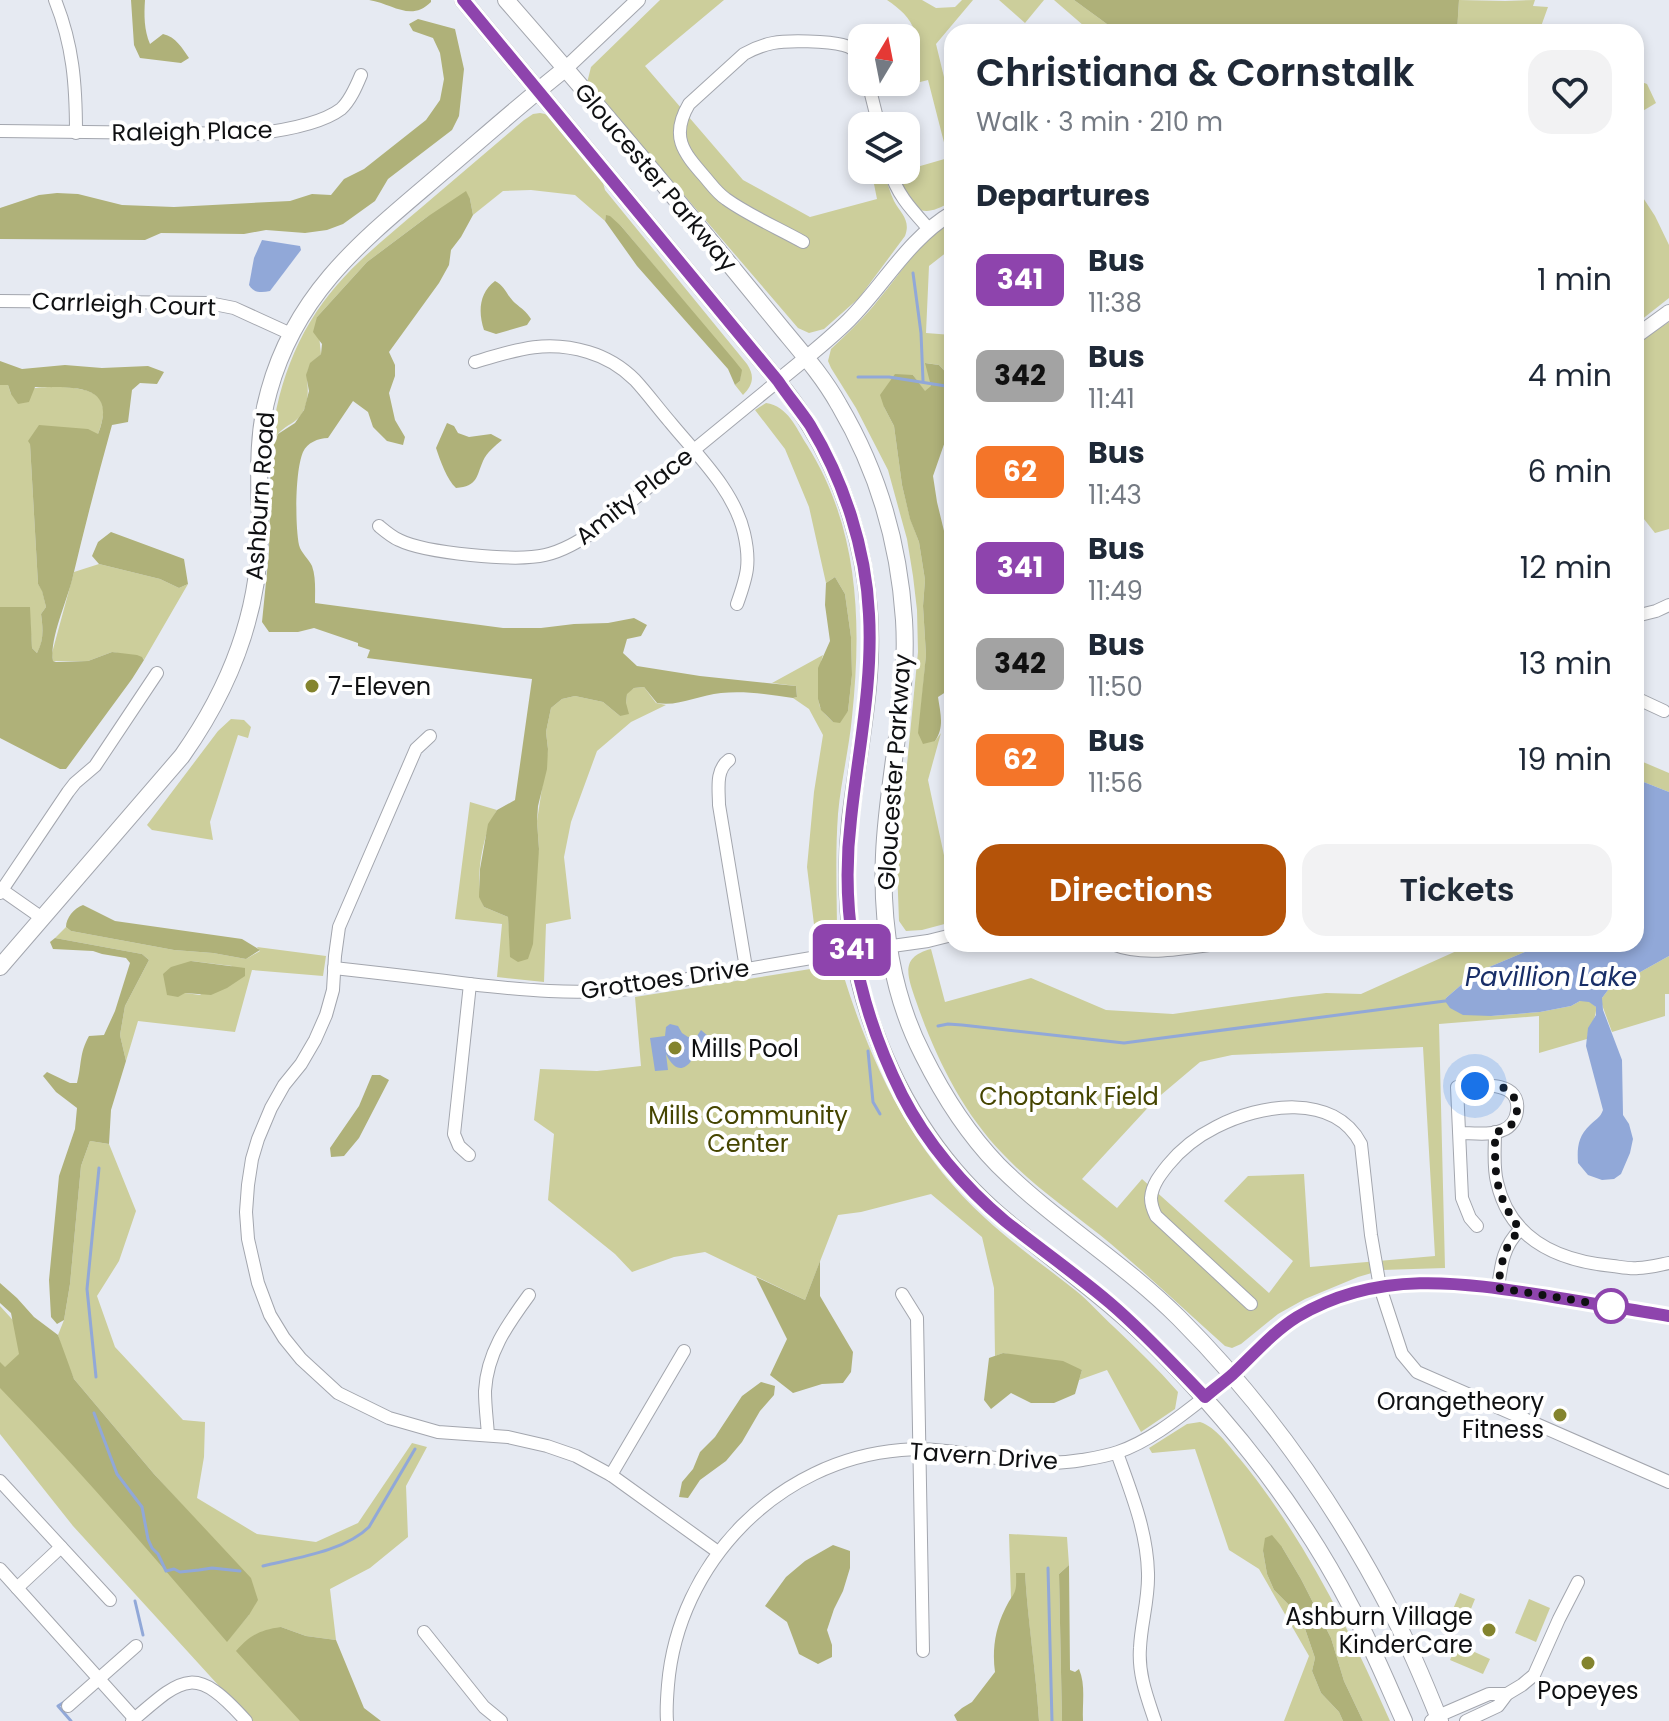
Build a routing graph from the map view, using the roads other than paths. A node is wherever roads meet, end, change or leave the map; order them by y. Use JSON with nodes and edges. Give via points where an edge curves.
{"nodes":[{"id":1,"x":55,"y":0,"type":"edge"},
{"id":2,"x":463,"y":0,"type":"edge"},
{"id":3,"x":506,"y":0,"type":"edge"},
{"id":4,"x":638,"y":0,"type":"edge"},
{"id":5,"x":848,"y":46,"type":"edge"},
{"id":6,"x":565,"y":69,"type":"junction"},
{"id":7,"x":361,"y":75,"type":"dead end"},
{"id":8,"x":538,"y":90,"type":"junction"},
{"id":9,"x":0,"y":131,"type":"edge"},
{"id":10,"x":76,"y":133,"type":"junction"},
{"id":11,"x":894,"y":184,"type":"edge"},
{"id":12,"x":944,"y":219,"type":"edge"},
{"id":13,"x":929,"y":229,"type":"junction"},
{"id":14,"x":803,"y":242,"type":"dead end"},
{"id":15,"x":0,"y":301,"type":"edge"},
{"id":16,"x":1669,"y":312,"type":"edge"},
{"id":17,"x":1644,"y":330,"type":"edge"},
{"id":18,"x":291,"y":334,"type":"junction"},
{"id":19,"x":807,"y":357,"type":"junction"},
{"id":20,"x":475,"y":362,"type":"dead end"},
{"id":21,"x":778,"y":381,"type":"junction"},
{"id":22,"x":693,"y":450,"type":"junction"},
{"id":23,"x":379,"y":526,"type":"dead end"},
{"id":24,"x":737,"y":604,"type":"dead end"},
{"id":25,"x":1669,"y":605,"type":"edge"},
{"id":26,"x":1644,"y":614,"type":"edge"},
{"id":27,"x":157,"y":673,"type":"dead end"},
{"id":28,"x":1644,"y":701,"type":"edge"},
{"id":29,"x":1667,"y":711,"type":"edge"},
{"id":30,"x":430,"y":736,"type":"dead end"},
{"id":31,"x":729,"y":760,"type":"dead end"},
{"id":32,"x":1,"y":892,"type":"edge"},
{"id":33,"x":42,"y":918,"type":"junction"},
{"id":34,"x":944,"y":936,"type":"edge"},
{"id":35,"x":889,"y":946,"type":"junction"},
{"id":36,"x":853,"y":951,"type":"junction"},
{"id":37,"x":0,"y":967,"type":"edge"},
{"id":38,"x":334,"y":968,"type":"junction"},
{"id":39,"x":746,"y":968,"type":"junction"},
{"id":40,"x":470,"y":984,"type":"junction"},
{"id":41,"x":1495,"y":1132,"type":"junction"},
{"id":42,"x":1459,"y":1133,"type":"junction"},
{"id":43,"x":469,"y":1155,"type":"dead end"},
{"id":44,"x":1477,"y":1226,"type":"dead end"},
{"id":45,"x":1520,"y":1230,"type":"junction"},
{"id":46,"x":1669,"y":1263,"type":"edge"},
{"id":47,"x":1380,"y":1287,"type":"junction"},
{"id":48,"x":1498,"y":1288,"type":"junction"},
{"id":49,"x":902,"y":1294,"type":"dead end"},
{"id":50,"x":529,"y":1295,"type":"dead end"},
{"id":51,"x":1251,"y":1304,"type":"dead end"},
{"id":52,"x":1669,"y":1316,"type":"edge"},
{"id":53,"x":684,"y":1351,"type":"dead end"},
{"id":54,"x":1232,"y":1375,"type":"junction"},
{"id":55,"x":1205,"y":1397,"type":"junction"},
{"id":56,"x":488,"y":1435,"type":"junction"},
{"id":57,"x":921,"y":1449,"type":"junction"},
{"id":58,"x":1117,"y":1453,"type":"junction"},
{"id":59,"x":611,"y":1475,"type":"junction"},
{"id":60,"x":0,"y":1481,"type":"edge"},
{"id":61,"x":1669,"y":1482,"type":"edge"},
{"id":62,"x":61,"y":1547,"type":"junction"},
{"id":63,"x":718,"y":1552,"type":"junction"},
{"id":64,"x":0,"y":1569,"type":"edge"},
{"id":65,"x":1578,"y":1582,"type":"dead end"},
{"id":66,"x":17,"y":1588,"type":"junction"},
{"id":67,"x":110,"y":1600,"type":"dead end"},
{"id":68,"x":424,"y":1632,"type":"dead end"},
{"id":69,"x":136,"y":1646,"type":"dead end"},
{"id":70,"x":923,"y":1651,"type":"dead end"},
{"id":71,"x":100,"y":1680,"type":"junction"},
{"id":72,"x":1507,"y":1694,"type":"junction"},
{"id":73,"x":68,"y":1706,"type":"dead end"},
{"id":74,"x":1436,"y":1719,"type":"edge"},
{"id":75,"x":133,"y":1720,"type":"edge"},
{"id":76,"x":246,"y":1721,"type":"edge"},
{"id":77,"x":501,"y":1721,"type":"edge"},
{"id":78,"x":667,"y":1721,"type":"edge"},
{"id":79,"x":1155,"y":1721,"type":"edge"},
{"id":80,"x":1404,"y":1721,"type":"edge"},
{"id":81,"x":1466,"y":1721,"type":"edge"}],
"edges":[{"from":1,"to":10,"type":"street","via":[[74,67]]},
{"from":2,"to":8,"type":"main road","name":"Gloucester Parkway"},
{"from":3,"to":6,"type":"main road","name":"Gloucester Parkway"},
{"from":4,"to":6,"type":"street","name":"Ashburn Road"},
{"from":5,"to":14,"type":"street","via":[[776,42],[744,54],[689,104],[679,131],[688,158],[726,199]]},
{"from":6,"to":8,"type":"main road","name":"Ashburn Road"},
{"from":6,"to":19,"type":"main road","name":"Gloucester Parkway"},
{"from":7,"to":10,"type":"street","name":"Raleigh Place","via":[[341,109],[277,131]]},
{"from":8,"to":18,"type":"main road","name":"Ashburn Road","via":[[336,268]]},
{"from":8,"to":21,"type":"main road","name":"Gloucester Parkway"},
{"from":9,"to":10,"type":"street","name":"Raleigh Place"},
{"from":11,"to":13,"type":"street"},
{"from":12,"to":13,"type":"street"},
{"from":13,"to":19,"type":"street","via":[[849,321]]},
{"from":15,"to":18,"type":"street","name":"Carrleigh Court","via":[[209,303],[234,308]]},
{"from":16,"to":17,"type":"street"},
{"from":18,"to":33,"type":"main road","name":"Ashburn Road","via":[[261,425],[256,577],[230,675],[182,756]]},
{"from":19,"to":21,"type":"street"},
{"from":19,"to":35,"type":"main road","name":"Gloucester Parkway","via":[[866,458],[900,575],[904,659],[884,852]]},
{"from":20,"to":22,"type":"street","via":[[535,346],[598,355],[634,379]]},
{"from":21,"to":22,"type":"street","name":"Amity Place"},
{"from":21,"to":36,"type":"main road","name":"Gloucester Parkway","via":[[809,424],[842,490],[865,574],[868,685],[847,864]]},
{"from":22,"to":23,"type":"street","name":"Amity Place","via":[[595,531],[550,554],[491,557],[424,548]]},
{"from":22,"to":24,"type":"street","via":[[731,501],[744,533],[747,576]]},
{"from":25,"to":26,"type":"street"},
{"from":27,"to":32,"type":"street"},
{"from":28,"to":29,"type":"street"},
{"from":30,"to":38,"type":"street","via":[[416,749],[339,927]]},
{"from":31,"to":39,"type":"street","via":[[720,772],[719,805]]},
{"from":32,"to":33,"type":"street"},
{"from":33,"to":37,"type":"main road","name":"Ashburn Road"},
{"from":34,"to":35,"type":"street","name":"Grottoes Drive"},
{"from":35,"to":36,"type":"street","name":"Grottoes Drive"},
{"from":35,"to":54,"type":"main road","name":"Gloucester Parkway","via":[[910,1027],[962,1122],[1006,1172],[1177,1317]]},
{"from":36,"to":39,"type":"street","name":"Grottoes Drive"},
{"from":36,"to":55,"type":"main road","name":"Gloucester Parkway","via":[[873,1028],[903,1097],[935,1147],[1003,1219],[1132,1323]]},
{"from":38,"to":40,"type":"street","name":"Grottoes Drive"},
{"from":38,"to":56,"type":"street","via":[[326,1015],[271,1108],[252,1159],[246,1212],[258,1283],[284,1338],[338,1393],[412,1425]]},
{"from":39,"to":40,"type":"street","name":"Grottoes Drive","via":[[599,993]]},
{"from":40,"to":43,"type":"street","via":[[454,1134]]},
{"from":41,"to":42,"type":"street"},
{"from":41,"to":42,"type":"street","via":[[1512,1123],[1517,1103],[1504,1087],[1492,1085],[1457,1087]]},
{"from":41,"to":45,"type":"street","via":[[1497,1182]]},
{"from":42,"to":44,"type":"street","via":[[1462,1198]]},
{"from":45,"to":46,"type":"street","via":[[1546,1248],[1586,1263],[1637,1268]]},
{"from":45,"to":48,"type":"street","via":[[1508,1244]]},
{"from":47,"to":48,"type":"street","via":[[1419,1282]]},
{"from":47,"to":51,"type":"street","via":[[1361,1144],[1330,1114],[1290,1108],[1235,1118],[1197,1138],[1160,1175],[1151,1196],[1163,1224]]},
{"from":47,"to":54,"type":"street","via":[[1343,1296],[1295,1318]]},
{"from":47,"to":61,"type":"street","via":[[1402,1354],[1417,1372]]},
{"from":48,"to":52,"type":"street"},
{"from":49,"to":57,"type":"street","via":[[917,1318]]},
{"from":50,"to":56,"type":"street","via":[[505,1327],[490,1363],[485,1387]]},
{"from":53,"to":59,"type":"street"},
{"from":54,"to":55,"type":"street"},
{"from":54,"to":74,"type":"main road","name":"Gloucester Parkway","via":[[1324,1496],[1397,1622]]},
{"from":55,"to":58,"type":"street","name":"Tavern Drive","via":[[1149,1438]]},
{"from":55,"to":80,"type":"main road","name":"Gloucester Parkway","via":[[1314,1542],[1350,1604]]},
{"from":56,"to":59,"type":"street","via":[[547,1446]]},
{"from":57,"to":58,"type":"street","name":"Tavern Drive","via":[[1042,1464]]},
{"from":57,"to":63,"type":"street","name":"Tavern Drive","via":[[856,1458],[820,1470],[771,1501]]},
{"from":57,"to":70,"type":"street"},
{"from":58,"to":79,"type":"street","via":[[1146,1542],[1140,1663]]},
{"from":59,"to":63,"type":"street"},
{"from":60,"to":62,"type":"street"},
{"from":62,"to":66,"type":"street"},
{"from":62,"to":67,"type":"street"},
{"from":63,"to":78,"type":"street","name":"Tavern Drive","via":[[694,1590],[676,1634]]},
{"from":64,"to":66,"type":"street"},
{"from":65,"to":72,"type":"street","via":[[1534,1675]]},
{"from":66,"to":71,"type":"street"},
{"from":68,"to":77,"type":"street"},
{"from":69,"to":71,"type":"street"},
{"from":71,"to":73,"type":"street"},
{"from":71,"to":75,"type":"street"},
{"from":72,"to":74,"type":"street","via":[[1489,1694]]},
{"from":72,"to":81,"type":"street","via":[[1498,1706]]},
{"from":75,"to":76,"type":"street","via":[[171,1688],[192,1682],[216,1690]]}]}
